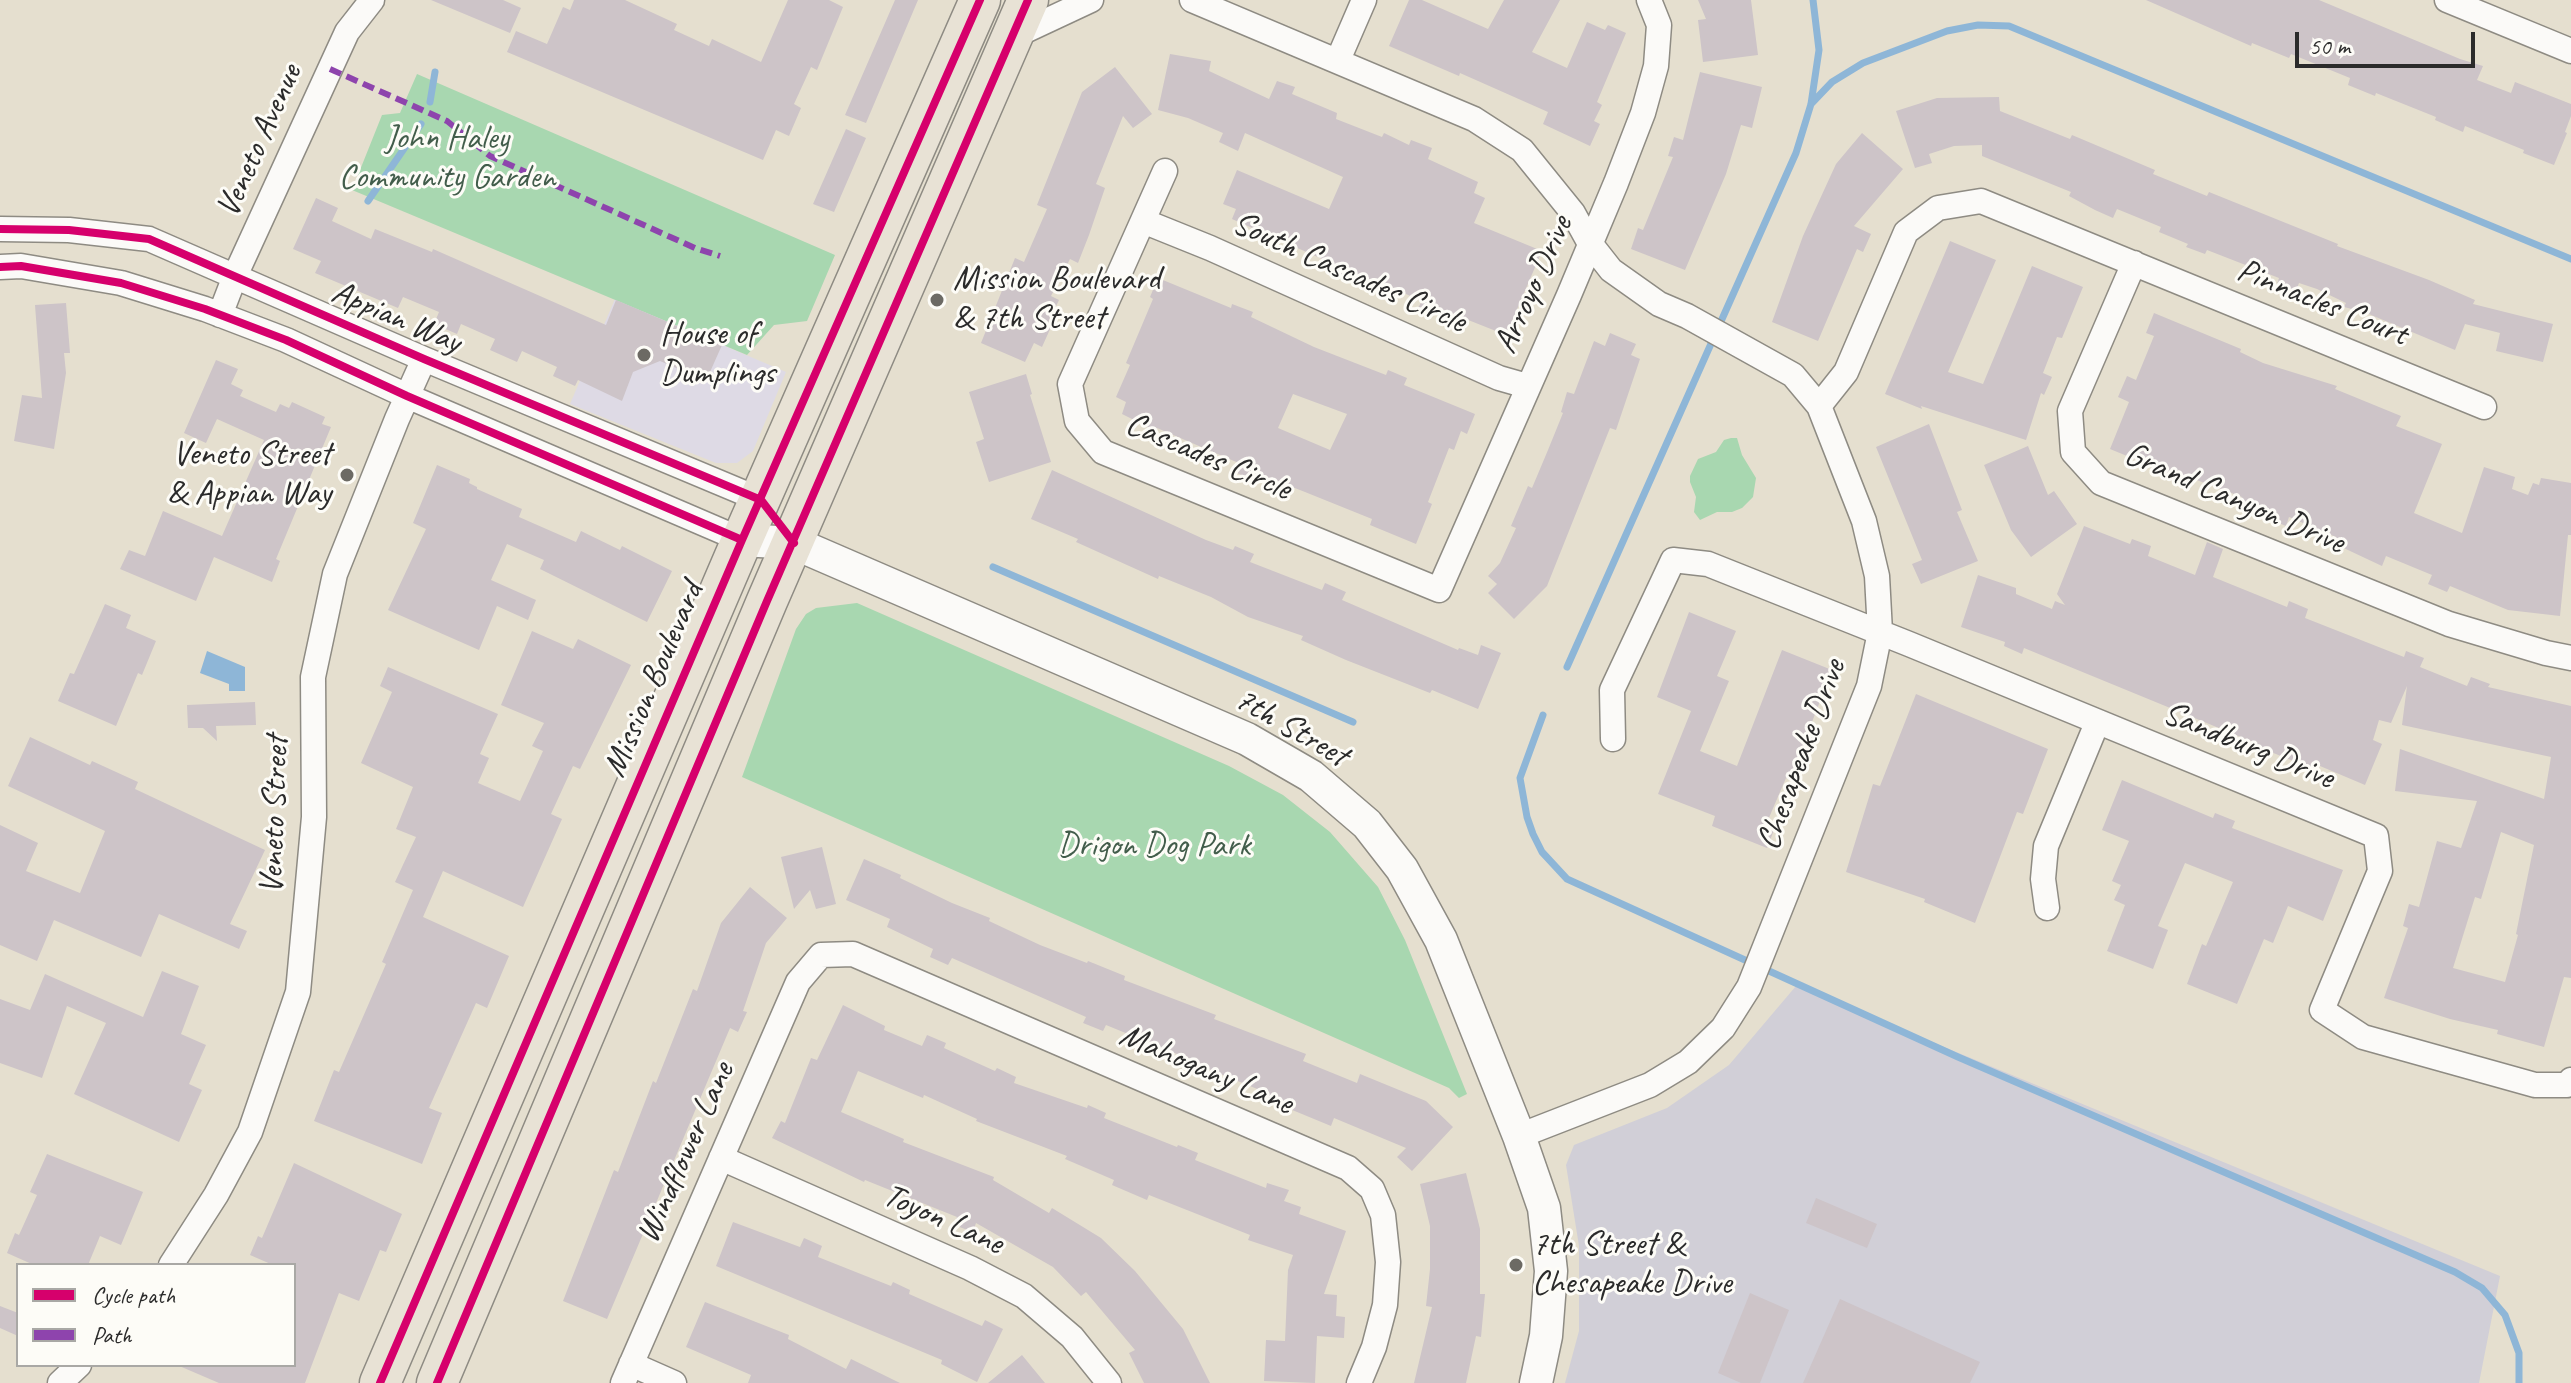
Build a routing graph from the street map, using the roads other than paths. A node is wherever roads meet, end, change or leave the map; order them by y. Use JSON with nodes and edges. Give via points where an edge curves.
{"nodes":[{"id":1,"x":372,"y":0,"type":"edge"},
{"id":2,"x":980,"y":0,"type":"edge"},
{"id":3,"x":1028,"y":0,"type":"edge"},
{"id":4,"x":1091,"y":0,"type":"edge"},
{"id":5,"x":1192,"y":0,"type":"edge"},
{"id":6,"x":1364,"y":0,"type":"edge"},
{"id":7,"x":1649,"y":0,"type":"edge"},
{"id":8,"x":2447,"y":0,"type":"edge"},
{"id":9,"x":1012,"y":37,"type":"junction"},
{"id":10,"x":2571,"y":51,"type":"edge"},
{"id":11,"x":1338,"y":60,"type":"junction"},
{"id":12,"x":1165,"y":171,"type":"dead end"},
{"id":13,"x":1143,"y":221,"type":"junction"},
{"id":14,"x":0,"y":229,"type":"edge"},
{"id":15,"x":1589,"y":242,"type":"junction"},
{"id":16,"x":2134,"y":263,"type":"junction"},
{"id":17,"x":0,"y":267,"type":"edge"},
{"id":18,"x":235,"y":276,"type":"junction"},
{"id":19,"x":220,"y":315,"type":"junction"},
{"id":20,"x":424,"y":359,"type":"junction"},
{"id":21,"x":1527,"y":386,"type":"junction"},
{"id":22,"x":407,"y":396,"type":"junction"},
{"id":23,"x":1819,"y":406,"type":"junction"},
{"id":24,"x":2484,"y":407,"type":"dead end"},
{"id":25,"x":761,"y":500,"type":"junction"},
{"id":26,"x":742,"y":540,"type":"junction"},
{"id":27,"x":794,"y":543,"type":"junction"},
{"id":28,"x":1439,"y":590,"type":"joint"},
{"id":29,"x":1880,"y":632,"type":"junction"},
{"id":30,"x":2571,"y":658,"type":"edge"},
{"id":31,"x":2097,"y":723,"type":"junction"},
{"id":32,"x":1613,"y":739,"type":"dead end"},
{"id":33,"x":2047,"y":908,"type":"dead end"},
{"id":34,"x":821,"y":955,"type":"joint"},
{"id":35,"x":2571,"y":1080,"type":"edge"},
{"id":36,"x":1519,"y":1136,"type":"junction"},
{"id":37,"x":721,"y":1158,"type":"junction"},
{"id":38,"x":172,"y":1263,"type":"edge"},
{"id":39,"x":77,"y":1367,"type":"edge"},
{"id":40,"x":627,"y":1373,"type":"edge"},
{"id":41,"x":60,"y":1383,"type":"edge"},
{"id":42,"x":380,"y":1383,"type":"edge"},
{"id":43,"x":437,"y":1383,"type":"edge"},
{"id":44,"x":674,"y":1383,"type":"edge"},
{"id":45,"x":1109,"y":1383,"type":"edge"},
{"id":46,"x":1359,"y":1383,"type":"edge"},
{"id":47,"x":1536,"y":1383,"type":"edge"}],
"edges":[{"from":1,"to":18,"type":"street","name":"Veneto Avenue","via":[[347,32]]},
{"from":2,"to":25,"type":"main road","name":"Mission Boulevard"},
{"from":3,"to":9,"type":"main road"},
{"from":4,"to":9,"type":"street"},
{"from":5,"to":11,"type":"street","name":"Chesapeake Drive"},
{"from":6,"to":11,"type":"street"},
{"from":7,"to":15,"type":"street","name":"Arroyo Drive","via":[[1659,25],[1656,66],[1622,169]]},
{"from":8,"to":10,"type":"street"},
{"from":9,"to":27,"type":"main road"},
{"from":11,"to":15,"type":"street","name":"Chesapeake Drive","via":[[1474,119],[1522,150],[1573,213]]},
{"from":12,"to":13,"type":"street","name":"Cascades Circle"},
{"from":13,"to":21,"type":"street","name":"South Cascades Circle"},
{"from":13,"to":28,"type":"street","name":"Cascades Circle","via":[[1070,384],[1077,421],[1103,452]]},
{"from":14,"to":18,"type":"street","name":"Appian Way","via":[[149,239]]},
{"from":15,"to":21,"type":"street","name":"Arroyo Drive"},
{"from":15,"to":23,"type":"street","name":"Chesapeake Drive","via":[[1611,270],[1659,304],[1793,375]]},
{"from":16,"to":23,"type":"street","name":"Pinnacles Court","via":[[1981,201],[1938,208],[1906,232],[1846,372]]},
{"from":16,"to":24,"type":"street","name":"Pinnacles Court"},
{"from":16,"to":30,"type":"street","name":"Grand Canyon Drive","via":[[2070,411],[2073,452],[2101,483],[2449,624]]},
{"from":17,"to":19,"type":"street","name":"Appian Way","via":[[121,283]]},
{"from":18,"to":19,"type":"street","name":"Veneto Avenue"},
{"from":18,"to":20,"type":"street","name":"Appian Way"},
{"from":19,"to":22,"type":"street","name":"Appian Way"},
{"from":20,"to":22,"type":"street","name":"Veneto Street"},
{"from":20,"to":25,"type":"street","name":"Appian Way"},
{"from":21,"to":28,"type":"street","name":"Arroyo Drive"},
{"from":22,"to":26,"type":"street","name":"Appian Way"},
{"from":22,"to":38,"type":"street","name":"Veneto Street","via":[[335,574],[313,677],[314,817],[298,992],[250,1132]]},
{"from":23,"to":29,"type":"street","name":"Chesapeake Drive","via":[[1864,521],[1877,576]]},
{"from":25,"to":26,"type":"main road","name":"Mission Boulevard"},
{"from":25,"to":27,"type":"street","name":"7th Street"},
{"from":26,"to":27,"type":"street","name":"7th Street"},
{"from":26,"to":42,"type":"main road","name":"Mission Boulevard"},
{"from":27,"to":36,"type":"street","name":"7th Street","via":[[1247,739],[1311,776],[1367,824],[1424,905]]},
{"from":27,"to":43,"type":"main road"},
{"from":29,"to":31,"type":"street","name":"Sandburg Drive"},
{"from":29,"to":32,"type":"street","name":"Sandburg Drive","via":[[1708,564],[1673,560],[1612,690]]},
{"from":29,"to":36,"type":"street","name":"Chesapeake Drive","via":[[1869,686],[1749,987],[1723,1028],[1688,1062],[1650,1085]]},
{"from":31,"to":33,"type":"street","via":[[2046,846]]},
{"from":31,"to":35,"type":"street","name":"Sandburg Drive","via":[[2376,836],[2380,871],[2322,1010],[2363,1037],[2535,1085],[2567,1085]]},
{"from":34,"to":37,"type":"street","name":"Windflower Lane","via":[[798,982]]},
{"from":34,"to":46,"type":"street","name":"Mahogany Lane","via":[[853,954],[1348,1168],[1372,1189],[1383,1215],[1388,1262],[1385,1305]]},
{"from":36,"to":47,"type":"street","name":"7th Street","via":[[1544,1208],[1551,1271]]},
{"from":37,"to":40,"type":"street","name":"Windflower Lane"},
{"from":37,"to":45,"type":"street","name":"Toyon Lane","via":[[1024,1296],[1072,1337]]},
{"from":39,"to":41,"type":"street"},
{"from":40,"to":44,"type":"street"}]}
